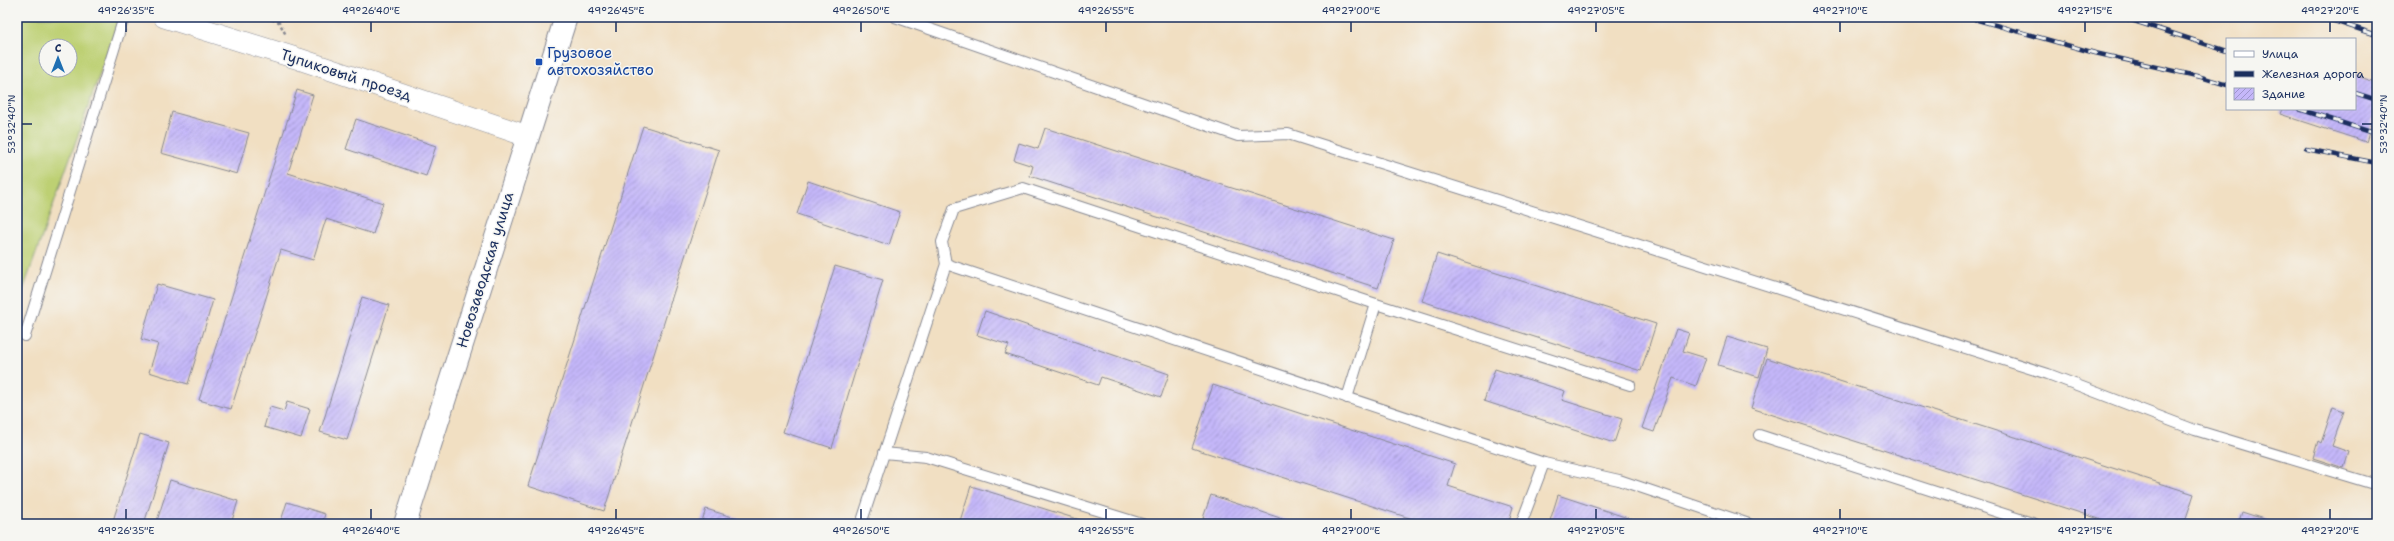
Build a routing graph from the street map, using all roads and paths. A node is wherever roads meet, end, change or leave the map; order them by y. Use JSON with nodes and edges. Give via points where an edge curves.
{"nodes":[{"id":1,"x":124,"y":17,"type":"edge"},
{"id":2,"x":164,"y":17,"type":"edge"},
{"id":3,"x":566,"y":17,"type":"edge"},
{"id":4,"x":895,"y":17,"type":"edge"},
{"id":5,"x":527,"y":136,"type":"junction"},
{"id":6,"x":946,"y":264,"type":"junction"},
{"id":7,"x":1376,"y":304,"type":"junction"},
{"id":8,"x":25,"y":336,"type":"dead end"},
{"id":9,"x":1630,"y":385,"type":"dead end"},
{"id":10,"x":1347,"y":398,"type":"junction"},
{"id":11,"x":1759,"y":435,"type":"dead end"},
{"id":12,"x":884,"y":453,"type":"junction"},
{"id":13,"x":1544,"y":463,"type":"junction"},
{"id":14,"x":2377,"y":485,"type":"edge"},
{"id":15,"x":405,"y":524,"type":"edge"},
{"id":16,"x":861,"y":524,"type":"edge"},
{"id":17,"x":1142,"y":524,"type":"edge"},
{"id":18,"x":1522,"y":524,"type":"edge"},
{"id":19,"x":1749,"y":524,"type":"edge"},
{"id":20,"x":2035,"y":524,"type":"edge"}],
"edges":[{"from":1,"to":8,"type":"lane"},
{"from":2,"to":5,"type":"street","name":"Тупиковый проезд","via":[[299,59]]},
{"from":3,"to":5,"type":"main road","name":"Новозаводская улица"},
{"from":4,"to":14,"type":"lane","via":[[1238,136],[1288,134],[2048,374],[2195,430]]},
{"from":5,"to":15,"type":"main road","name":"Новозаводская улица"},
{"from":6,"to":7,"type":"lane","via":[[942,242],[954,209],[1023,188]]},
{"from":6,"to":10,"type":"lane"},
{"from":6,"to":12,"type":"lane"},
{"from":7,"to":9,"type":"lane"},
{"from":7,"to":10,"type":"lane"},
{"from":10,"to":13,"type":"lane"},
{"from":11,"to":20,"type":"lane"},
{"from":12,"to":16,"type":"lane"},
{"from":12,"to":17,"type":"lane","via":[[926,457]]},
{"from":13,"to":18,"type":"lane"},
{"from":13,"to":19,"type":"lane","via":[[1619,480]]}]}
